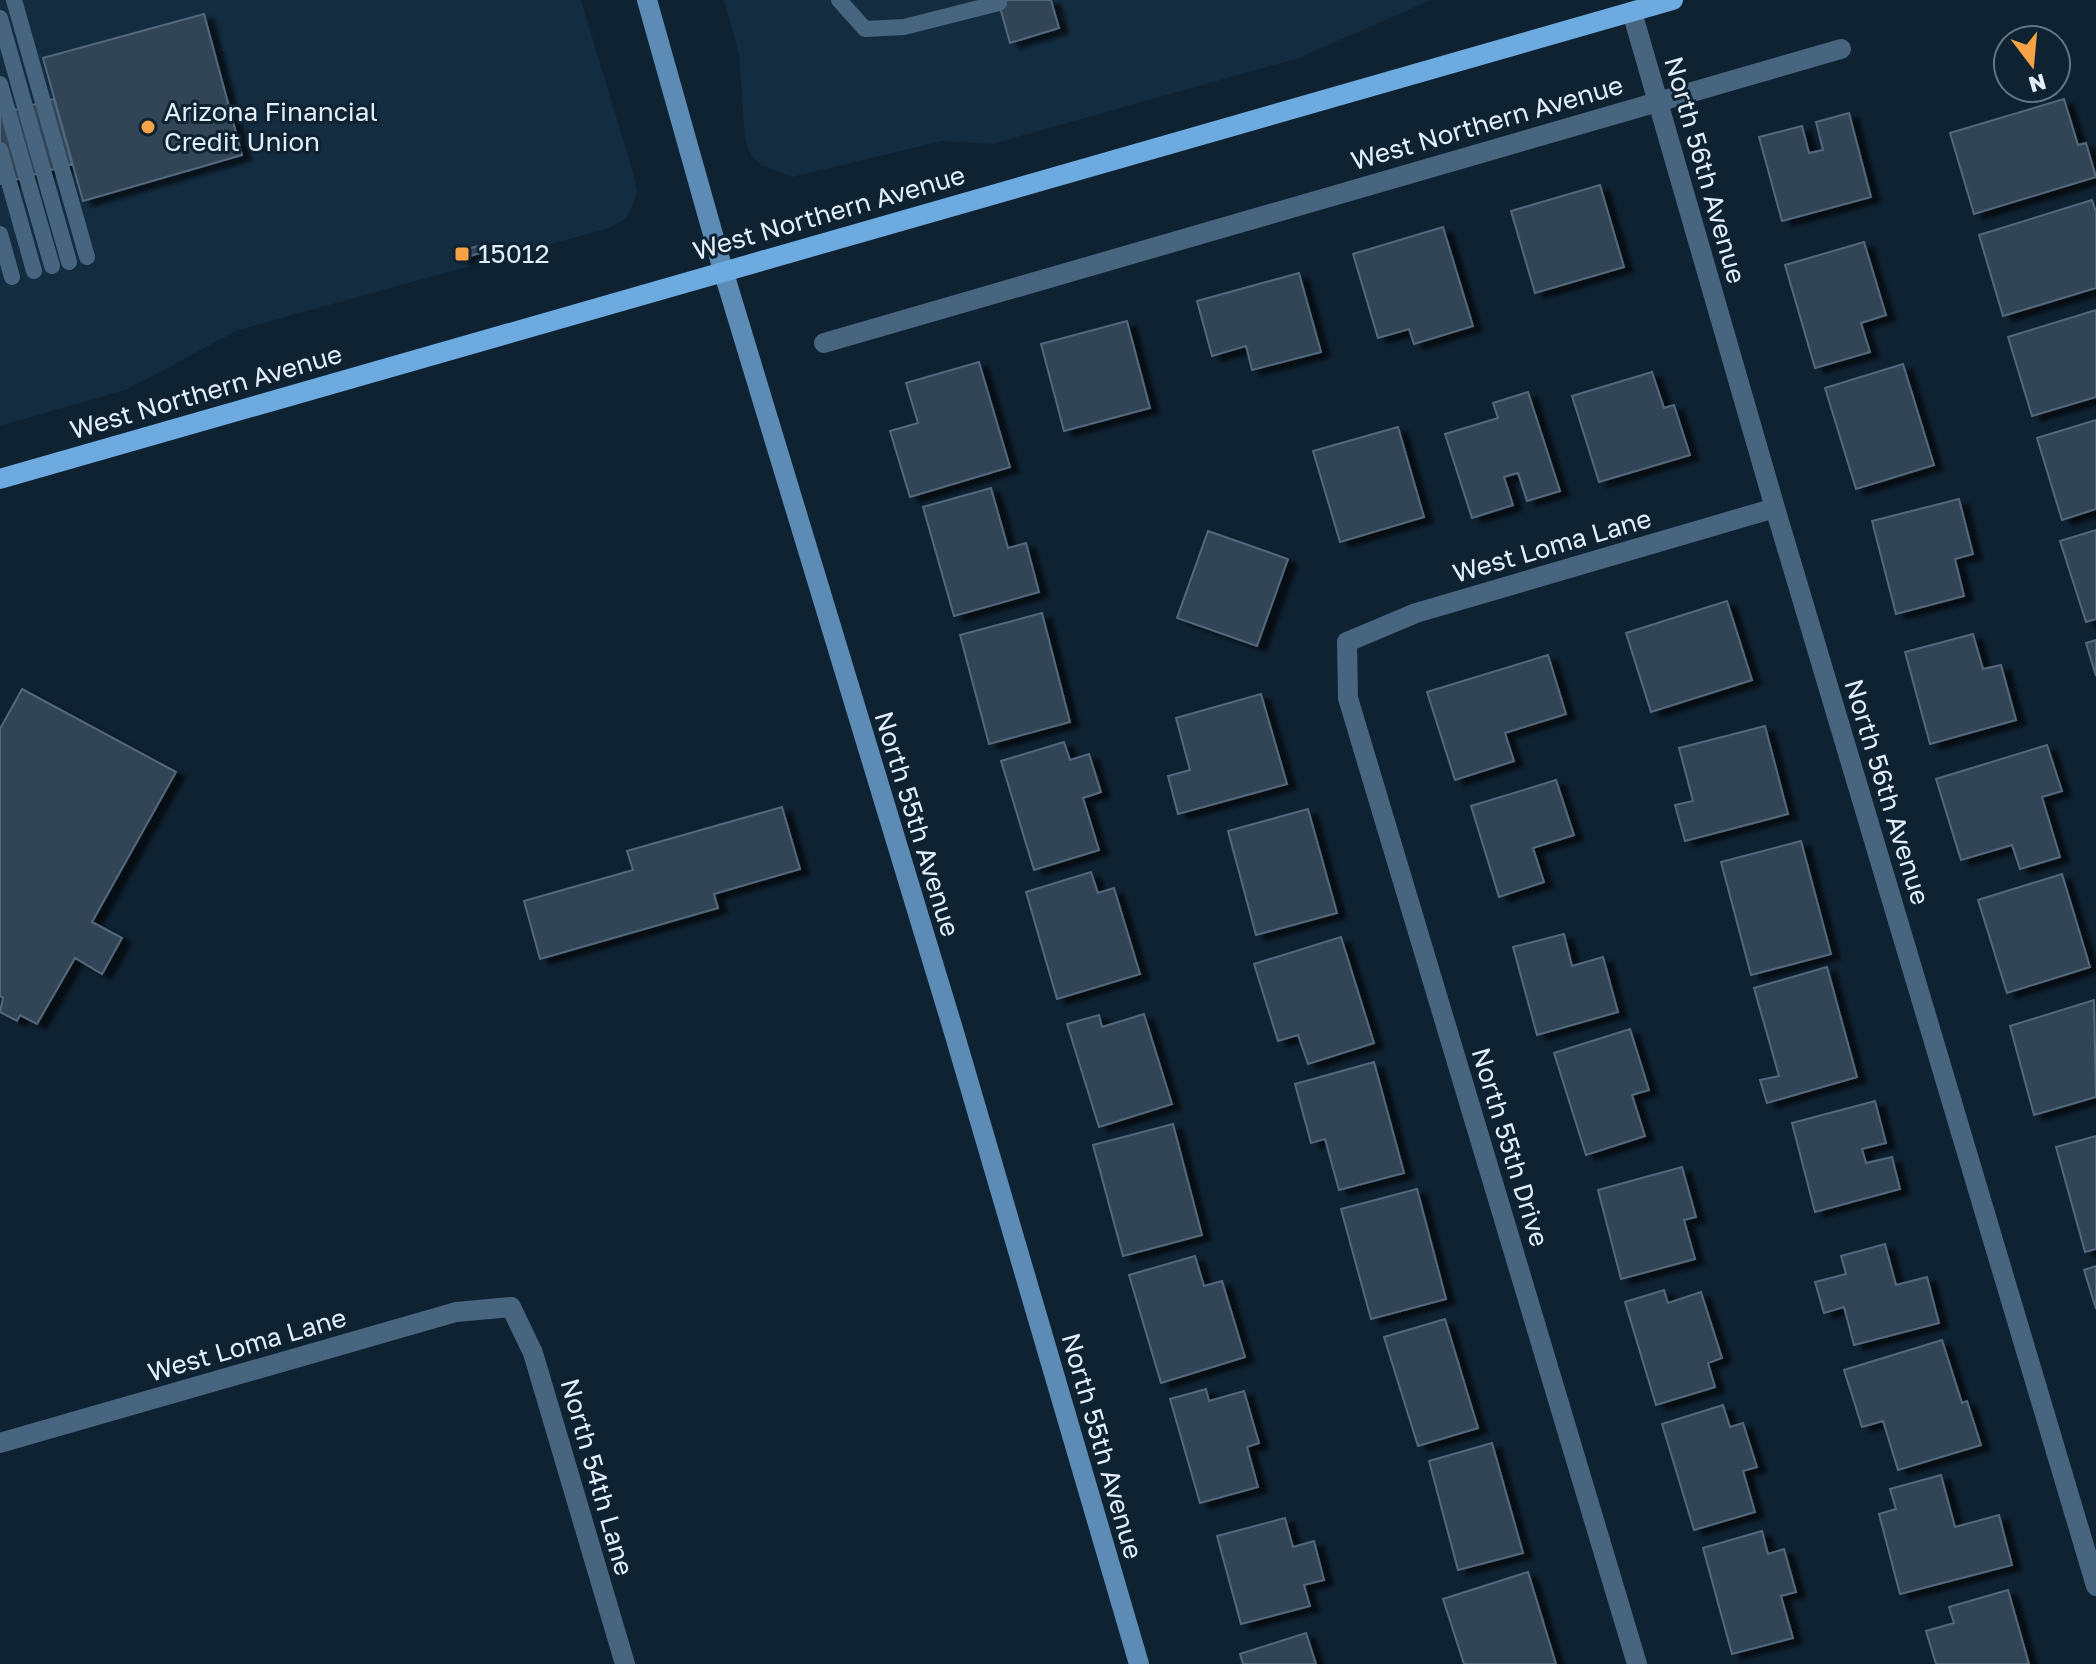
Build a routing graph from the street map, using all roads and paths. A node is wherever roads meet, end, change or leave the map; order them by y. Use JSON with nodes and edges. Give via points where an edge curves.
{"nodes":[{"id":1,"x":14,"y":0,"type":"edge"},
{"id":2,"x":647,"y":0,"type":"edge"},
{"id":3,"x":839,"y":0,"type":"edge"},
{"id":4,"x":1673,"y":0,"type":"edge"},
{"id":5,"x":999,"y":3,"type":"dead end"},
{"id":6,"x":1632,"y":12,"type":"junction"},
{"id":7,"x":0,"y":18,"type":"edge"},
{"id":8,"x":1841,"y":49,"type":"dead end"},
{"id":9,"x":0,"y":84,"type":"edge"},
{"id":10,"x":1658,"y":101,"type":"junction"},
{"id":11,"x":0,"y":150,"type":"edge"},
{"id":12,"x":0,"y":234,"type":"edge"},
{"id":13,"x":87,"y":257,"type":"dead end"},
{"id":14,"x":69,"y":262,"type":"dead end"},
{"id":15,"x":52,"y":266,"type":"dead end"},
{"id":16,"x":723,"y":270,"type":"junction"},
{"id":17,"x":34,"y":271,"type":"dead end"},
{"id":18,"x":12,"y":277,"type":"dead end"},
{"id":19,"x":824,"y":343,"type":"dead end"},
{"id":20,"x":0,"y":479,"type":"edge"},
{"id":21,"x":1775,"y":508,"type":"junction"},
{"id":22,"x":1347,"y":642,"type":"joint"},
{"id":23,"x":511,"y":1307,"type":"joint"},
{"id":24,"x":0,"y":1443,"type":"edge"},
{"id":25,"x":2096,"y":1586,"type":"edge"},
{"id":26,"x":625,"y":1664,"type":"edge"},
{"id":27,"x":1139,"y":1664,"type":"edge"},
{"id":28,"x":1637,"y":1664,"type":"edge"}],
"edges":[{"from":1,"to":13,"type":"lane"},
{"from":2,"to":16,"type":"street","name":"North 55th Avenue"},
{"from":3,"to":5,"type":"lane","via":[[865,29],[904,27]]},
{"from":4,"to":6,"type":"main road","name":"West Northern Avenue"},
{"from":6,"to":10,"type":"street","name":"North 56th Avenue"},
{"from":6,"to":16,"type":"main road","name":"West Northern Avenue"},
{"from":7,"to":14,"type":"lane"},
{"from":8,"to":10,"type":"street","name":"West Northern Avenue"},
{"from":9,"to":15,"type":"lane"},
{"from":10,"to":19,"type":"street","name":"West Northern Avenue"},
{"from":10,"to":21,"type":"street","name":"North 56th Avenue"},
{"from":11,"to":17,"type":"lane"},
{"from":12,"to":18,"type":"lane"},
{"from":16,"to":20,"type":"main road","name":"West Northern Avenue"},
{"from":16,"to":27,"type":"street","name":"North 55th Avenue"},
{"from":21,"to":22,"type":"street","name":"West Loma Lane","via":[[1416,613]]},
{"from":21,"to":25,"type":"street","name":"North 56th Avenue"},
{"from":22,"to":28,"type":"street","name":"North 55th Drive","via":[[1348,698]]},
{"from":23,"to":24,"type":"street","name":"West Loma Lane","via":[[456,1312]]},
{"from":23,"to":26,"type":"street","name":"North 54th Lane","via":[[533,1353]]}]}
